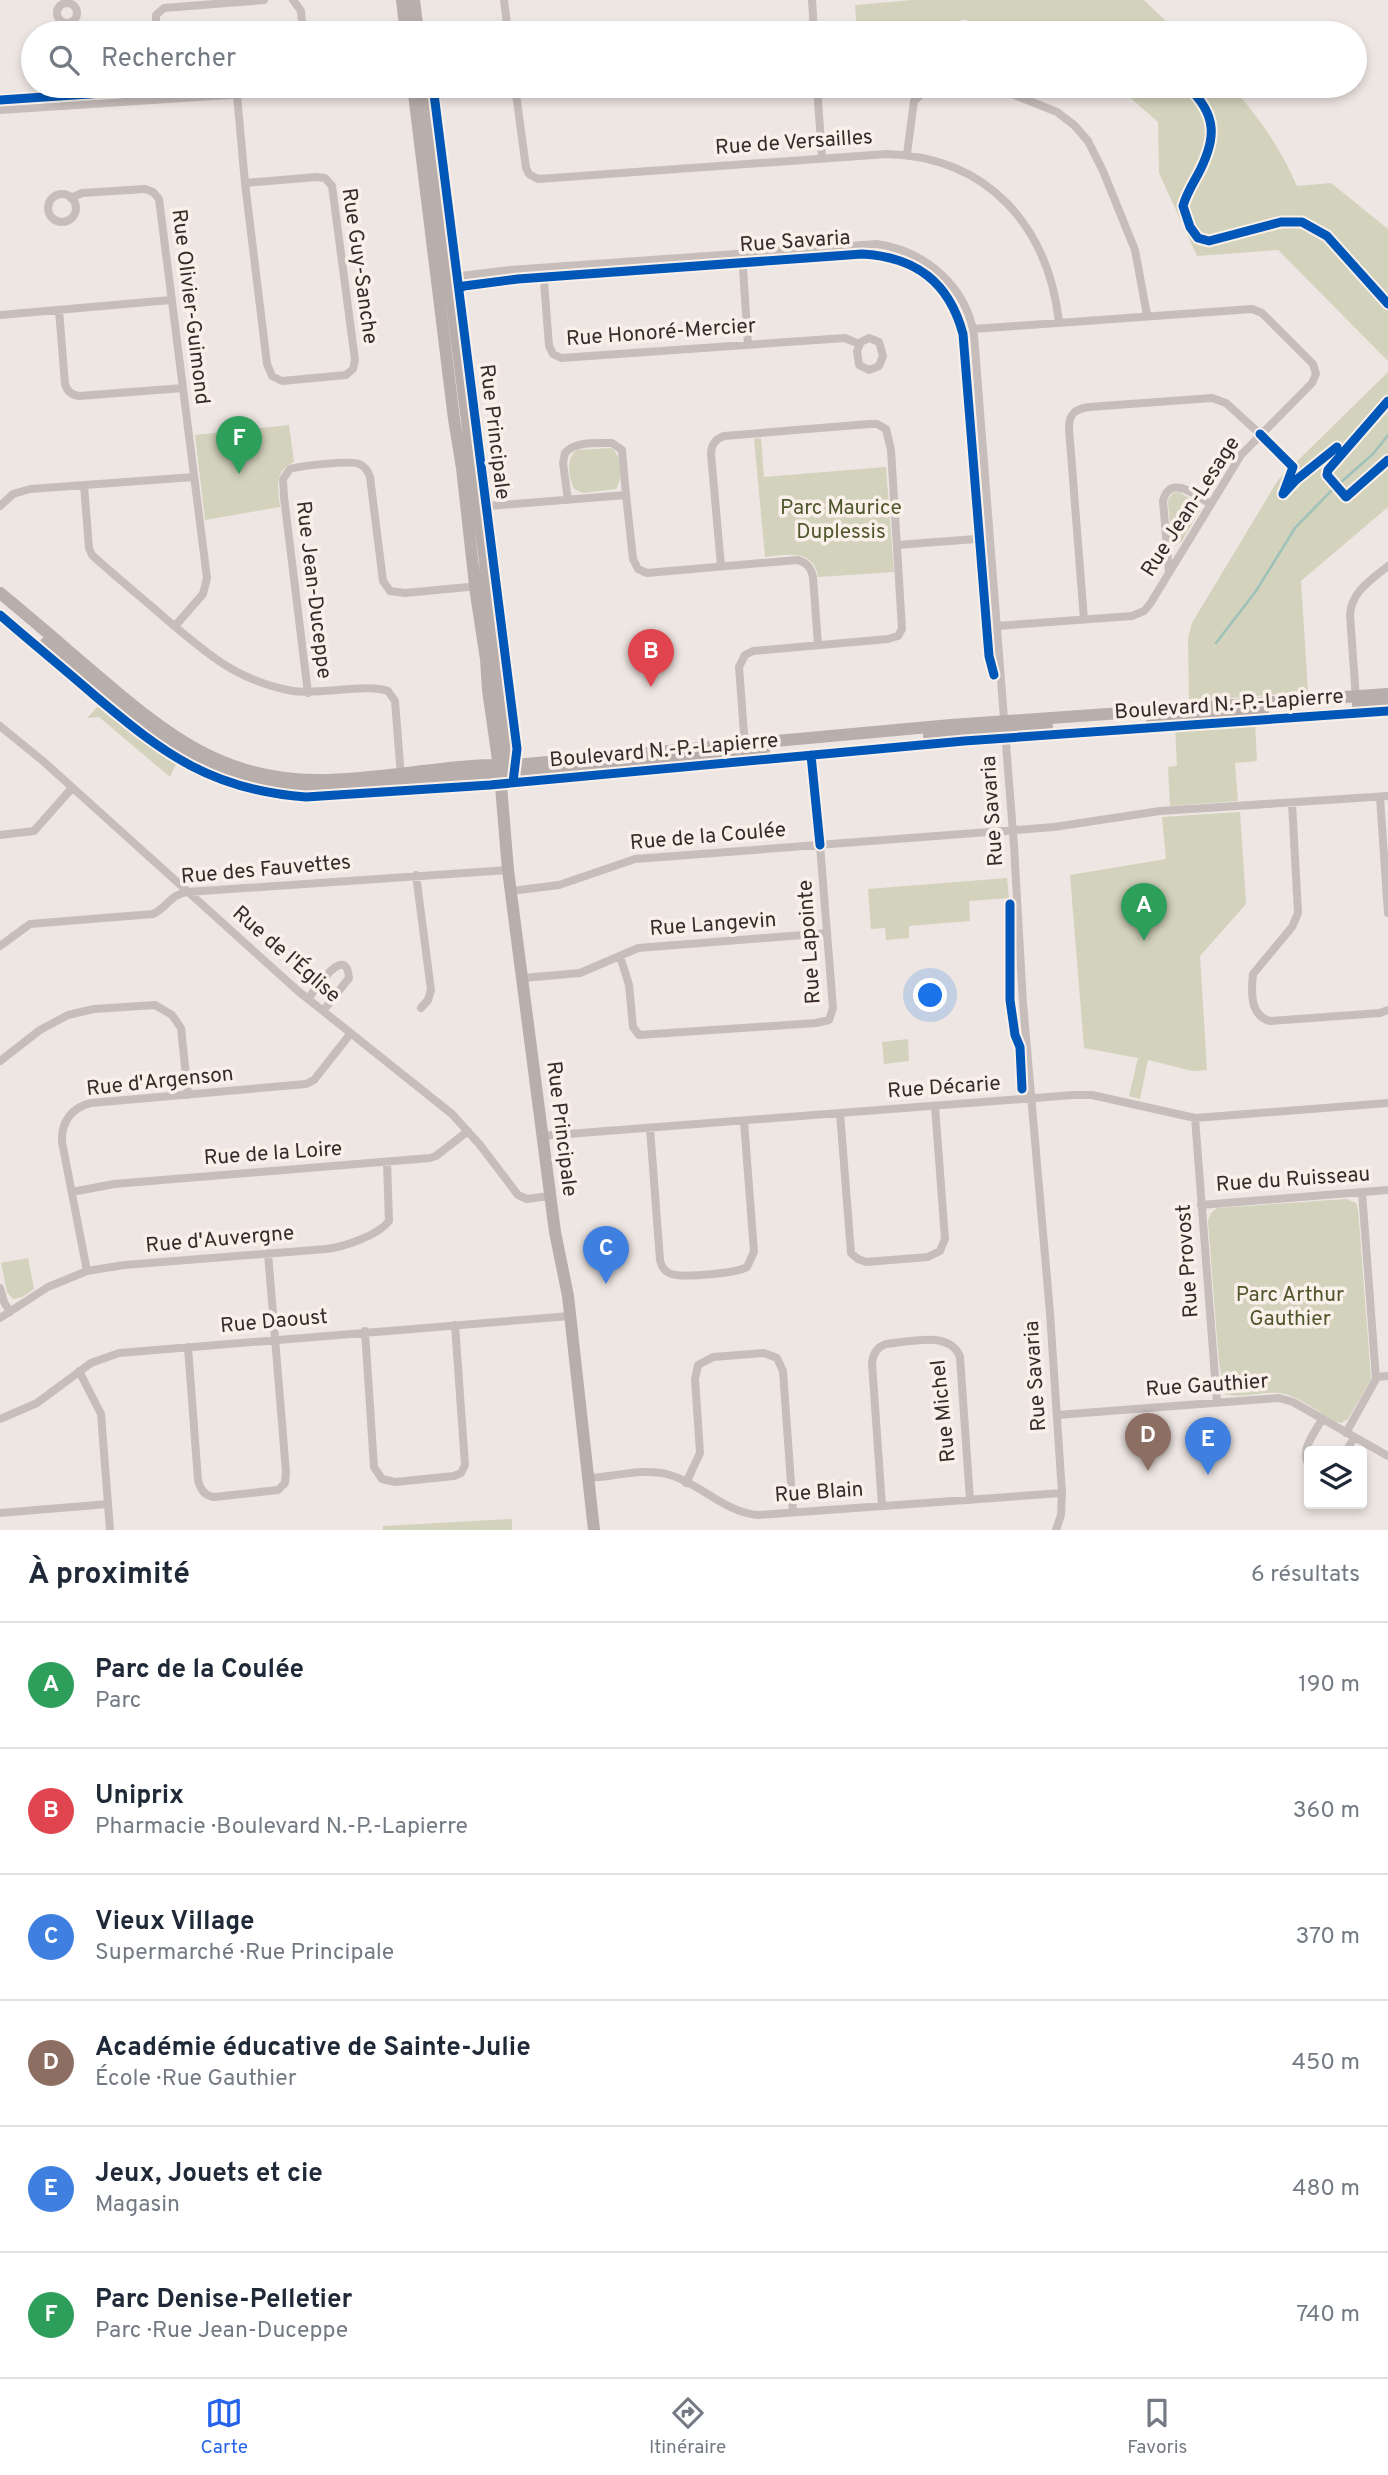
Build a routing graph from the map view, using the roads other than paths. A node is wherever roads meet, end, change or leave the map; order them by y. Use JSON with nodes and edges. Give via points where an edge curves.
{"nodes":[{"id":1,"x":264,"y":0,"type":"edge"},
{"id":2,"x":293,"y":0,"type":"edge"},
{"id":3,"x":402,"y":0,"type":"edge"},
{"id":4,"x":414,"y":0,"type":"edge"},
{"id":5,"x":504,"y":0,"type":"edge"},
{"id":6,"x":811,"y":0,"type":"edge"},
{"id":7,"x":156,"y":21,"type":"edge"},
{"id":8,"x":302,"y":21,"type":"edge"},
{"id":9,"x":405,"y":21,"type":"edge"},
{"id":10,"x":417,"y":21,"type":"edge"},
{"id":11,"x":507,"y":21,"type":"edge"},
{"id":12,"x":813,"y":21,"type":"edge"},
{"id":13,"x":63,"y":98,"type":"edge"},
{"id":14,"x":179,"y":98,"type":"edge"},
{"id":15,"x":237,"y":98,"type":"edge"},
{"id":16,"x":415,"y":98,"type":"edge"},
{"id":17,"x":425,"y":98,"type":"edge"},
{"id":18,"x":517,"y":98,"type":"edge"},
{"id":19,"x":818,"y":98,"type":"edge"},
{"id":20,"x":918,"y":98,"type":"edge"},
{"id":21,"x":1021,"y":98,"type":"edge"},
{"id":22,"x":160,"y":99,"type":"joint"},
{"id":23,"x":64,"y":106,"type":"junction"},
{"id":24,"x":0,"y":110,"type":"edge"},
{"id":25,"x":907,"y":155,"type":"junction"},
{"id":26,"x":822,"y":158,"type":"junction"},
{"id":27,"x":245,"y":183,"type":"junction"},
{"id":28,"x":71,"y":198,"type":"dead end"},
{"id":29,"x":742,"y":253,"type":"junction"},
{"id":30,"x":543,"y":268,"type":"junction"},
{"id":31,"x":443,"y":278,"type":"junction"},
{"id":32,"x":171,"y":300,"type":"junction"},
{"id":33,"x":59,"y":310,"type":"junction"},
{"id":34,"x":0,"y":315,"type":"edge"},
{"id":35,"x":1147,"y":315,"type":"junction"},
{"id":36,"x":1059,"y":322,"type":"junction"},
{"id":37,"x":973,"y":329,"type":"junction"},
{"id":38,"x":859,"y":344,"type":"dead end"},
{"id":39,"x":748,"y":345,"type":"junction"},
{"id":40,"x":183,"y":388,"type":"junction"},
{"id":41,"x":1260,"y":434,"type":"junction"},
{"id":42,"x":194,"y":477,"type":"junction"},
{"id":43,"x":84,"y":485,"type":"junction"},
{"id":44,"x":626,"y":495,"type":"junction"},
{"id":45,"x":568,"y":500,"type":"junction"},
{"id":46,"x":1210,"y":504,"type":"junction"},
{"id":47,"x":0,"y":506,"type":"edge"},
{"id":48,"x":472,"y":507,"type":"junction"},
{"id":49,"x":989,"y":538,"type":"junction"},
{"id":50,"x":898,"y":545,"type":"junction"},
{"id":51,"x":721,"y":566,"type":"junction"},
{"id":52,"x":1388,"y":566,"type":"edge"},
{"id":53,"x":1169,"y":572,"type":"junction"},
{"id":54,"x":480,"y":585,"type":"junction"},
{"id":55,"x":0,"y":593,"type":"edge"},
{"id":56,"x":0,"y":604,"type":"edge"},
{"id":57,"x":1084,"y":620,"type":"junction"},
{"id":58,"x":175,"y":626,"type":"junction"},
{"id":59,"x":997,"y":626,"type":"junction"},
{"id":60,"x":818,"y":645,"type":"junction"},
{"id":61,"x":308,"y":692,"type":"junction"},
{"id":62,"x":1388,"y":694,"type":"edge"},
{"id":63,"x":1356,"y":701,"type":"junction"},
{"id":64,"x":1388,"y":703,"type":"edge"},
{"id":65,"x":1004,"y":725,"type":"junction"},
{"id":66,"x":0,"y":726,"type":"edge"},
{"id":67,"x":745,"y":748,"type":"junction"},
{"id":68,"x":501,"y":768,"type":"junction"},
{"id":69,"x":401,"y":778,"type":"junction"},
{"id":70,"x":72,"y":788,"type":"junction"},
{"id":71,"x":1384,"y":797,"type":"edge"},
{"id":72,"x":1292,"y":803,"type":"junction"},
{"id":73,"x":1013,"y":830,"type":"junction"},
{"id":74,"x":0,"y":835,"type":"edge"},
{"id":75,"x":820,"y":845,"type":"junction"},
{"id":76,"x":508,"y":870,"type":"junction"},
{"id":77,"x":416,"y":875,"type":"junction"},
{"id":78,"x":511,"y":891,"type":"junction"},
{"id":79,"x":187,"y":892,"type":"junction"},
{"id":80,"x":1388,"y":913,"type":"edge"},
{"id":81,"x":827,"y":933,"type":"junction"},
{"id":82,"x":0,"y":946,"type":"edge"},
{"id":83,"x":620,"y":956,"type":"junction"},
{"id":84,"x":523,"y":978,"type":"junction"},
{"id":85,"x":308,"y":999,"type":"junction"},
{"id":86,"x":421,"y":1008,"type":"dead end"},
{"id":87,"x":1388,"y":1010,"type":"edge"},
{"id":88,"x":323,"y":1011,"type":"junction"},
{"id":89,"x":351,"y":1033,"type":"junction"},
{"id":90,"x":0,"y":1061,"type":"edge"},
{"id":91,"x":188,"y":1095,"type":"junction"},
{"id":92,"x":1032,"y":1098,"type":"junction"},
{"id":93,"x":1388,"y":1103,"type":"edge"},
{"id":94,"x":934,"y":1106,"type":"junction"},
{"id":95,"x":840,"y":1113,"type":"junction"},
{"id":96,"x":1195,"y":1118,"type":"junction"},
{"id":97,"x":744,"y":1121,"type":"junction"},
{"id":98,"x":650,"y":1128,"type":"junction"},
{"id":99,"x":468,"y":1130,"type":"junction"},
{"id":100,"x":542,"y":1136,"type":"junction"},
{"id":101,"x":387,"y":1163,"type":"junction"},
{"id":102,"x":1388,"y":1191,"type":"edge"},
{"id":103,"x":72,"y":1192,"type":"junction"},
{"id":104,"x":1362,"y":1192,"type":"junction"},
{"id":105,"x":550,"y":1196,"type":"junction"},
{"id":106,"x":1201,"y":1205,"type":"junction"},
{"id":107,"x":268,"y":1253,"type":"junction"},
{"id":108,"x":87,"y":1271,"type":"junction"},
{"id":109,"x":0,"y":1288,"type":"edge"},
{"id":110,"x":10,"y":1312,"type":"junction"},
{"id":111,"x":570,"y":1316,"type":"junction"},
{"id":112,"x":0,"y":1318,"type":"edge"},
{"id":113,"x":455,"y":1325,"type":"junction"},
{"id":114,"x":365,"y":1331,"type":"junction"},
{"id":115,"x":276,"y":1339,"type":"junction"},
{"id":116,"x":188,"y":1347,"type":"junction"},
{"id":117,"x":79,"y":1371,"type":"junction"},
{"id":118,"x":1388,"y":1376,"type":"edge"},
{"id":119,"x":1376,"y":1377,"type":"junction"},
{"id":120,"x":1217,"y":1402,"type":"junction"},
{"id":121,"x":1057,"y":1415,"type":"junction"},
{"id":122,"x":0,"y":1419,"type":"edge"},
{"id":123,"x":1322,"y":1419,"type":"junction"},
{"id":124,"x":1350,"y":1435,"type":"junction"},
{"id":125,"x":1308,"y":1446,"type":"edge"},
{"id":126,"x":1347,"y":1446,"type":"edge"},
{"id":127,"x":1388,"y":1456,"type":"edge"},
{"id":128,"x":589,"y":1478,"type":"junction"},
{"id":129,"x":686,"y":1483,"type":"junction"},
{"id":130,"x":1062,"y":1493,"type":"junction"},
{"id":131,"x":970,"y":1500,"type":"junction"},
{"id":132,"x":108,"y":1504,"type":"junction"},
{"id":133,"x":882,"y":1506,"type":"junction"},
{"id":134,"x":793,"y":1512,"type":"junction"},
{"id":135,"x":0,"y":1513,"type":"edge"},
{"id":136,"x":110,"y":1530,"type":"edge"},
{"id":137,"x":594,"y":1530,"type":"edge"},
{"id":138,"x":1056,"y":1530,"type":"edge"}],
"edges":[{"from":1,"to":7,"type":"street","via":[[164,8]]},
{"from":2,"to":8,"type":"street","via":[[300,7]]},
{"from":3,"to":9,"type":"street"},
{"from":4,"to":10,"type":"street"},
{"from":5,"to":11,"type":"street"},
{"from":6,"to":12,"type":"street"},
{"from":13,"to":23,"type":"street"},
{"from":14,"to":22,"type":"street"},
{"from":15,"to":27,"type":"street","name":"Rue Guy-Sanche"},
{"from":16,"to":31,"type":"street","name":"Rue Principale"},
{"from":17,"to":31,"type":"street","name":"Rue Principale"},
{"from":18,"to":26,"type":"street","name":"Rue de Versailles","via":[[526,168],[536,178]]},
{"from":19,"to":26,"type":"street"},
{"from":20,"to":25,"type":"street","via":[[913,103]]},
{"from":21,"to":35,"type":"street","via":[[1057,113],[1088,141],[1135,250]]},
{"from":22,"to":23,"type":"street"},
{"from":23,"to":24,"type":"street"},
{"from":25,"to":26,"type":"street","name":"Rue de Versailles"},
{"from":25,"to":36,"type":"street","name":"Rue de Versailles","via":[[968,174],[1011,208],[1045,260]]},
{"from":27,"to":27,"type":"street","name":"Rue Guy-Sanche","via":[[316,177],[331,183],[355,360],[346,375],[282,381],[271,373]]},
{"from":28,"to":32,"type":"street","name":"Rue Olivier-Guimond","via":[[82,193],[145,189],[157,196]]},
{"from":29,"to":30,"type":"street","name":"Rue Savaria"},
{"from":29,"to":37,"type":"street","name":"Rue Savaria","via":[[865,244],[893,247],[939,271],[962,300]]},
{"from":29,"to":39,"type":"street"},
{"from":30,"to":31,"type":"street","name":"Rue Savaria"},
{"from":30,"to":39,"type":"street","name":"Rue Honoré-Mercier","via":[[549,346],[557,357]]},
{"from":31,"to":48,"type":"street","name":"Rue Principale"},
{"from":32,"to":33,"type":"street"},
{"from":32,"to":40,"type":"street","name":"Rue Olivier-Guimond"},
{"from":33,"to":34,"type":"street"},
{"from":33,"to":40,"type":"street","via":[[69,392],[79,396]]},
{"from":35,"to":36,"type":"street","name":"Rue Jean-Lesage"},
{"from":35,"to":41,"type":"street","name":"Rue Jean-Lesage","via":[[1255,309],[1311,363],[1315,372],[1312,383]]},
{"from":36,"to":37,"type":"street","name":"Rue Jean-Lesage"},
{"from":37,"to":49,"type":"street","name":"Rue Savaria"},
{"from":38,"to":39,"type":"street","name":"Rue Honoré-Mercier","via":[[845,338]]},
{"from":40,"to":42,"type":"street","name":"Rue Olivier-Guimond"},
{"from":41,"to":46,"type":"street","name":"Rue Jean-Lesage"},
{"from":41,"to":57,"type":"street","via":[[1215,398],[1089,407],[1073,413],[1069,428]]},
{"from":42,"to":43,"type":"street"},
{"from":42,"to":58,"type":"street","name":"Rue Olivier-Guimond","via":[[207,584]]},
{"from":43,"to":47,"type":"street","via":[[21,491]]},
{"from":43,"to":58,"type":"street","via":[[91,554]]},
{"from":44,"to":45,"type":"street"},
{"from":44,"to":45,"type":"street","via":[[623,453],[610,442],[575,446],[565,453]]},
{"from":44,"to":51,"type":"street","via":[[638,569],[652,573]]},
{"from":45,"to":48,"type":"street"},
{"from":46,"to":53,"type":"street","name":"Rue Jean-Lesage"},
{"from":46,"to":53,"type":"street","via":[[1180,487],[1165,494]]},
{"from":48,"to":54,"type":"street","name":"Rue Principale","via":[[485,561]]},
{"from":49,"to":50,"type":"street"},
{"from":49,"to":59,"type":"street","name":"Rue Savaria"},
{"from":50,"to":51,"type":"street","via":[[890,441],[883,426],[873,423],[724,436],[711,449]]},
{"from":50,"to":60,"type":"street","via":[[903,620],[899,634]]},
{"from":51,"to":60,"type":"street","via":[[806,563],[813,577]]},
{"from":52,"to":63,"type":"street","via":[[1356,594],[1350,608]]},
{"from":53,"to":57,"type":"street","name":"Rue Jean-Lesage","via":[[1140,613]]},
{"from":54,"to":61,"type":"street","name":"Rue Jean-Duceppe","via":[[390,591],[383,581],[370,477],[365,468],[357,463],[290,469],[283,479],[284,497]]},
{"from":54,"to":68,"type":"street","name":"Rue Principale"},
{"from":55,"to":69,"type":"street","name":"Boulevard N.-P.-Lapierre","via":[[154,723],[214,758],[302,780]]},
{"from":56,"to":69,"type":"street","name":"Boulevard N.-P.-Lapierre","via":[[147,729],[204,764],[295,788],[327,789]]},
{"from":57,"to":59,"type":"street","name":"Rue Jean-Lesage"},
{"from":58,"to":61,"type":"street","via":[[218,662],[246,678]]},
{"from":59,"to":65,"type":"street","name":"Rue Savaria"},
{"from":60,"to":67,"type":"street","via":[[743,656],[739,667]]},
{"from":61,"to":69,"type":"street","via":[[388,691],[395,701]]},
{"from":62,"to":63,"type":"street","name":"Boulevard N.-P.-Lapierre"},
{"from":63,"to":64,"type":"street","name":"Boulevard N.-P.-Lapierre"},
{"from":63,"to":65,"type":"street","name":"Boulevard N.-P.-Lapierre"},
{"from":65,"to":67,"type":"street","name":"Boulevard N.-P.-Lapierre"},
{"from":65,"to":73,"type":"street","name":"Rue Savaria"},
{"from":66,"to":70,"type":"street","name":"Rue de l'Église"},
{"from":67,"to":68,"type":"street","name":"Boulevard N.-P.-Lapierre"},
{"from":68,"to":69,"type":"street","name":"Boulevard N.-P.-Lapierre"},
{"from":68,"to":76,"type":"street","name":"Rue Principale"},
{"from":70,"to":74,"type":"street","via":[[37,828]]},
{"from":70,"to":79,"type":"street","name":"Rue de l'Église"},
{"from":71,"to":72,"type":"street","name":"Rue de la Coulée"},
{"from":71,"to":80,"type":"street"},
{"from":72,"to":73,"type":"street","name":"Rue de la Coulée","via":[[1160,811]]},
{"from":72,"to":87,"type":"street","via":[[1298,913],[1254,974],[1257,1014],[1270,1021]]},
{"from":73,"to":75,"type":"street","name":"Rue de la Coulée"},
{"from":73,"to":92,"type":"street","name":"Rue Savaria"},
{"from":75,"to":78,"type":"street","name":"Rue de la Coulée","via":[[629,860],[559,886]]},
{"from":75,"to":81,"type":"street","name":"Rue Lapointe"},
{"from":76,"to":77,"type":"street","name":"Rue des Fauvettes"},
{"from":76,"to":78,"type":"street","name":"Rue Principale"},
{"from":77,"to":79,"type":"street","name":"Rue des Fauvettes"},
{"from":77,"to":86,"type":"street","via":[[431,990]]},
{"from":78,"to":84,"type":"street","name":"Rue Principale"},
{"from":79,"to":82,"type":"street","name":"Rue des Fauvettes","via":[[174,895],[153,914],[30,924]]},
{"from":79,"to":85,"type":"street","name":"Rue de l'Église"},
{"from":81,"to":83,"type":"street","name":"Rue Langevin","via":[[639,948]]},
{"from":81,"to":83,"type":"street","name":"Rue Lapointe","via":[[833,1008],[831,1017],[823,1022],[639,1035],[633,1027],[629,985]]},
{"from":83,"to":84,"type":"street","name":"Rue Langevin","via":[[580,973]]},
{"from":84,"to":100,"type":"street","name":"Rue Principale"},
{"from":85,"to":88,"type":"street","name":"Rue de l'Église"},
{"from":85,"to":88,"type":"street","via":[[332,968],[344,966],[347,982]]},
{"from":88,"to":89,"type":"street","name":"Rue de l'Église"},
{"from":89,"to":91,"type":"street","name":"Rue d'Argenson","via":[[306,1084]]},
{"from":89,"to":99,"type":"street","name":"Rue de l'Église"},
{"from":90,"to":91,"type":"street","via":[[68,1015],[155,1006],[172,1015],[181,1028]]},
{"from":91,"to":103,"type":"street","name":"Rue d'Argenson","via":[[91,1103],[75,1110],[62,1135]]},
{"from":92,"to":94,"type":"street","name":"Rue Décarie"},
{"from":92,"to":96,"type":"street","name":"Rue Décarie","via":[[1091,1095]]},
{"from":92,"to":121,"type":"street","name":"Rue Savaria"},
{"from":93,"to":96,"type":"street","name":"Rue Décarie"},
{"from":94,"to":95,"type":"street","name":"Rue Décarie"},
{"from":94,"to":95,"type":"street","via":[[945,1239],[940,1251],[928,1257],[866,1262],[851,1253]]},
{"from":95,"to":97,"type":"street","name":"Rue Décarie"},
{"from":96,"to":106,"type":"street","name":"Rue Provost"},
{"from":97,"to":98,"type":"street","name":"Rue Décarie"},
{"from":97,"to":98,"type":"street","via":[[754,1252],[747,1267],[733,1272],[674,1276],[663,1269]]},
{"from":98,"to":100,"type":"street","name":"Rue Décarie"},
{"from":99,"to":101,"type":"street","name":"Rue de la Loire","via":[[433,1158]]},
{"from":99,"to":105,"type":"street","name":"Rue de l'Église","via":[[518,1195],[527,1199]]},
{"from":100,"to":105,"type":"street","name":"Rue Principale"},
{"from":101,"to":103,"type":"street","name":"Rue de la Loire","via":[[114,1184]]},
{"from":101,"to":107,"type":"street","name":"Rue d'Auvergne","via":[[390,1213],[384,1227],[339,1247]]},
{"from":102,"to":104,"type":"street","name":"Rue du Ruisseau"},
{"from":103,"to":108,"type":"street","name":"Rue d'Argenson"},
{"from":104,"to":106,"type":"street","name":"Rue du Ruisseau"},
{"from":104,"to":119,"type":"street"},
{"from":105,"to":111,"type":"street","name":"Rue Principale"},
{"from":106,"to":120,"type":"street","name":"Rue Provost"},
{"from":107,"to":108,"type":"street","name":"Rue d'Auvergne"},
{"from":107,"to":115,"type":"street"},
{"from":108,"to":110,"type":"street","name":"Rue d'Auvergne","via":[[48,1287]]},
{"from":109,"to":110,"type":"street"},
{"from":110,"to":112,"type":"street","name":"Rue d'Auvergne"},
{"from":111,"to":113,"type":"street","name":"Rue Daoust"},
{"from":111,"to":128,"type":"street","name":"Rue Principale"},
{"from":113,"to":114,"type":"street","name":"Rue Daoust"},
{"from":113,"to":114,"type":"street","via":[[466,1465],[454,1476],[395,1482],[382,1479],[374,1467]]},
{"from":114,"to":115,"type":"street","name":"Rue Daoust"},
{"from":115,"to":116,"type":"street","name":"Rue Daoust"},
{"from":115,"to":116,"type":"street","via":[[286,1472],[283,1486],[271,1492],[215,1497],[200,1489]]},
{"from":116,"to":117,"type":"street","name":"Rue Daoust","via":[[112,1355]]},
{"from":117,"to":122,"type":"street","name":"Rue Daoust","via":[[37,1403]]},
{"from":117,"to":132,"type":"street","via":[[101,1414]]},
{"from":118,"to":119,"type":"street"},
{"from":119,"to":124,"type":"street"},
{"from":120,"to":121,"type":"street","name":"Rue Gauthier"},
{"from":120,"to":123,"type":"street","name":"Rue Gauthier","via":[[1282,1398]]},
{"from":121,"to":130,"type":"street","name":"Rue Savaria"},
{"from":123,"to":124,"type":"street","name":"Rue Gauthier"},
{"from":123,"to":125,"type":"street"},
{"from":124,"to":126,"type":"street"},
{"from":124,"to":127,"type":"street","name":"Rue Gauthier"},
{"from":128,"to":129,"type":"street","name":"Rue Blain","via":[[657,1473]]},
{"from":128,"to":137,"type":"street","name":"Rue Principale"},
{"from":129,"to":134,"type":"street","name":"Rue Blain","via":[[745,1513]]},
{"from":129,"to":134,"type":"street","via":[[700,1453],[698,1365],[713,1357],[768,1354],[780,1362],[783,1371]]},
{"from":130,"to":131,"type":"street","name":"Rue Blain"},
{"from":130,"to":138,"type":"street","name":"Rue Savaria"},
{"from":131,"to":133,"type":"street","name":"Rue Blain"},
{"from":131,"to":133,"type":"street","name":"Rue Michel","via":[[960,1357],[953,1345],[940,1340],[886,1345],[873,1354]]},
{"from":132,"to":135,"type":"street"},
{"from":132,"to":136,"type":"street"},
{"from":133,"to":134,"type":"street","name":"Rue Blain"}]}
